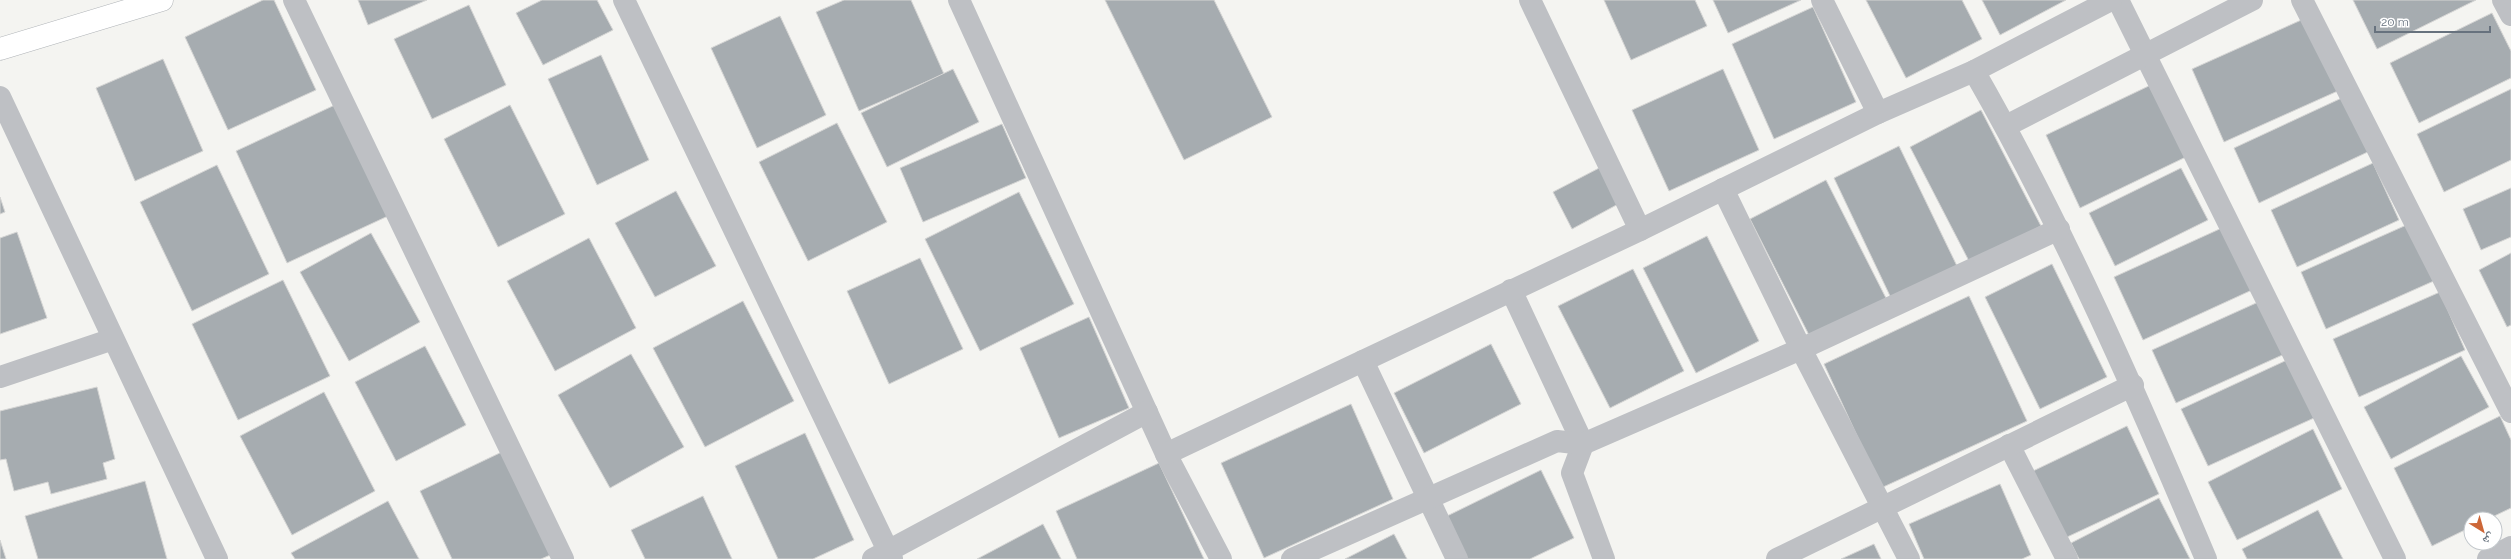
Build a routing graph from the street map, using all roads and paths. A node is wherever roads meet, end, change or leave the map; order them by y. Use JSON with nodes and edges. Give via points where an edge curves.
{"nodes":[{"id":1,"x":162,"y":0,"type":"edge"},
{"id":2,"x":294,"y":0,"type":"edge"},
{"id":3,"x":624,"y":0,"type":"edge"},
{"id":4,"x":959,"y":0,"type":"edge"},
{"id":5,"x":1530,"y":0,"type":"edge"},
{"id":6,"x":1822,"y":0,"type":"edge"},
{"id":7,"x":2111,"y":0,"type":"edge"},
{"id":8,"x":2118,"y":0,"type":"edge"},
{"id":9,"x":2252,"y":0,"type":"edge"},
{"id":10,"x":2302,"y":0,"type":"edge"},
{"id":11,"x":2503,"y":0,"type":"edge"},
{"id":12,"x":2511,"y":15,"type":"edge"},
{"id":13,"x":0,"y":49,"type":"edge"},
{"id":14,"x":2147,"y":54,"type":"junction"},
{"id":15,"x":1974,"y":71,"type":"junction"},
{"id":16,"x":0,"y":97,"type":"edge"},
{"id":17,"x":1878,"y":113,"type":"junction"},
{"id":18,"x":2006,"y":126,"type":"junction"},
{"id":19,"x":1723,"y":189,"type":"junction"},
{"id":20,"x":2059,"y":229,"type":"junction"},
{"id":21,"x":1640,"y":230,"type":"junction"},
{"id":22,"x":1511,"y":290,"type":"junction"},
{"id":23,"x":113,"y":339,"type":"junction"},
{"id":24,"x":1801,"y":349,"type":"junction"},
{"id":25,"x":1363,"y":361,"type":"junction"},
{"id":26,"x":0,"y":377,"type":"edge"},
{"id":27,"x":2133,"y":385,"type":"junction"},
{"id":28,"x":1147,"y":412,"type":"junction"},
{"id":29,"x":2511,"y":412,"type":"edge"},
{"id":30,"x":1583,"y":444,"type":"junction"},
{"id":31,"x":2009,"y":445,"type":"junction"},
{"id":32,"x":1166,"y":454,"type":"junction"},
{"id":33,"x":1429,"y":500,"type":"junction"},
{"id":34,"x":1883,"y":507,"type":"junction"},
{"id":35,"x":2511,"y":547,"type":"edge"},
{"id":36,"x":884,"y":556,"type":"edge"},
{"id":37,"x":217,"y":559,"type":"edge"},
{"id":38,"x":563,"y":559,"type":"edge"},
{"id":39,"x":1221,"y":559,"type":"edge"},
{"id":40,"x":1292,"y":559,"type":"edge"},
{"id":41,"x":1457,"y":559,"type":"edge"},
{"id":42,"x":1604,"y":559,"type":"edge"},
{"id":43,"x":1777,"y":559,"type":"edge"},
{"id":44,"x":1909,"y":559,"type":"edge"},
{"id":45,"x":2067,"y":559,"type":"edge"},
{"id":46,"x":2206,"y":559,"type":"edge"},
{"id":47,"x":2395,"y":559,"type":"edge"},
{"id":48,"x":2488,"y":559,"type":"edge"}],
"edges":[{"from":1,"to":13,"type":"main road"},
{"from":2,"to":38,"type":"street"},
{"from":3,"to":36,"type":"street"},
{"from":4,"to":28,"type":"street"},
{"from":5,"to":21,"type":"street"},
{"from":6,"to":17,"type":"street"},
{"from":7,"to":15,"type":"street"},
{"from":8,"to":14,"type":"street"},
{"from":9,"to":14,"type":"street"},
{"from":10,"to":29,"type":"street"},
{"from":11,"to":12,"type":"street"},
{"from":14,"to":18,"type":"street"},
{"from":14,"to":47,"type":"street"},
{"from":15,"to":17,"type":"street"},
{"from":15,"to":18,"type":"street"},
{"from":16,"to":23,"type":"street"},
{"from":17,"to":19,"type":"street"},
{"from":18,"to":20,"type":"street"},
{"from":19,"to":21,"type":"street"},
{"from":19,"to":24,"type":"street"},
{"from":20,"to":24,"type":"street"},
{"from":20,"to":27,"type":"street"},
{"from":21,"to":22,"type":"street"},
{"from":22,"to":25,"type":"street"},
{"from":22,"to":30,"type":"street"},
{"from":23,"to":26,"type":"street"},
{"from":23,"to":37,"type":"street"},
{"from":24,"to":30,"type":"street"},
{"from":24,"to":34,"type":"street"},
{"from":25,"to":32,"type":"street"},
{"from":25,"to":33,"type":"street"},
{"from":27,"to":31,"type":"street"},
{"from":27,"to":46,"type":"street"},
{"from":28,"to":32,"type":"street"},
{"from":28,"to":36,"type":"street"},
{"from":30,"to":33,"type":"street","via":[[1557,441]]},
{"from":30,"to":42,"type":"street","via":[[1572,473]]},
{"from":31,"to":34,"type":"street"},
{"from":31,"to":45,"type":"street"},
{"from":32,"to":39,"type":"street"},
{"from":33,"to":40,"type":"street"},
{"from":33,"to":41,"type":"street"},
{"from":34,"to":43,"type":"street"},
{"from":34,"to":44,"type":"street"},
{"from":35,"to":48,"type":"street"}]}
